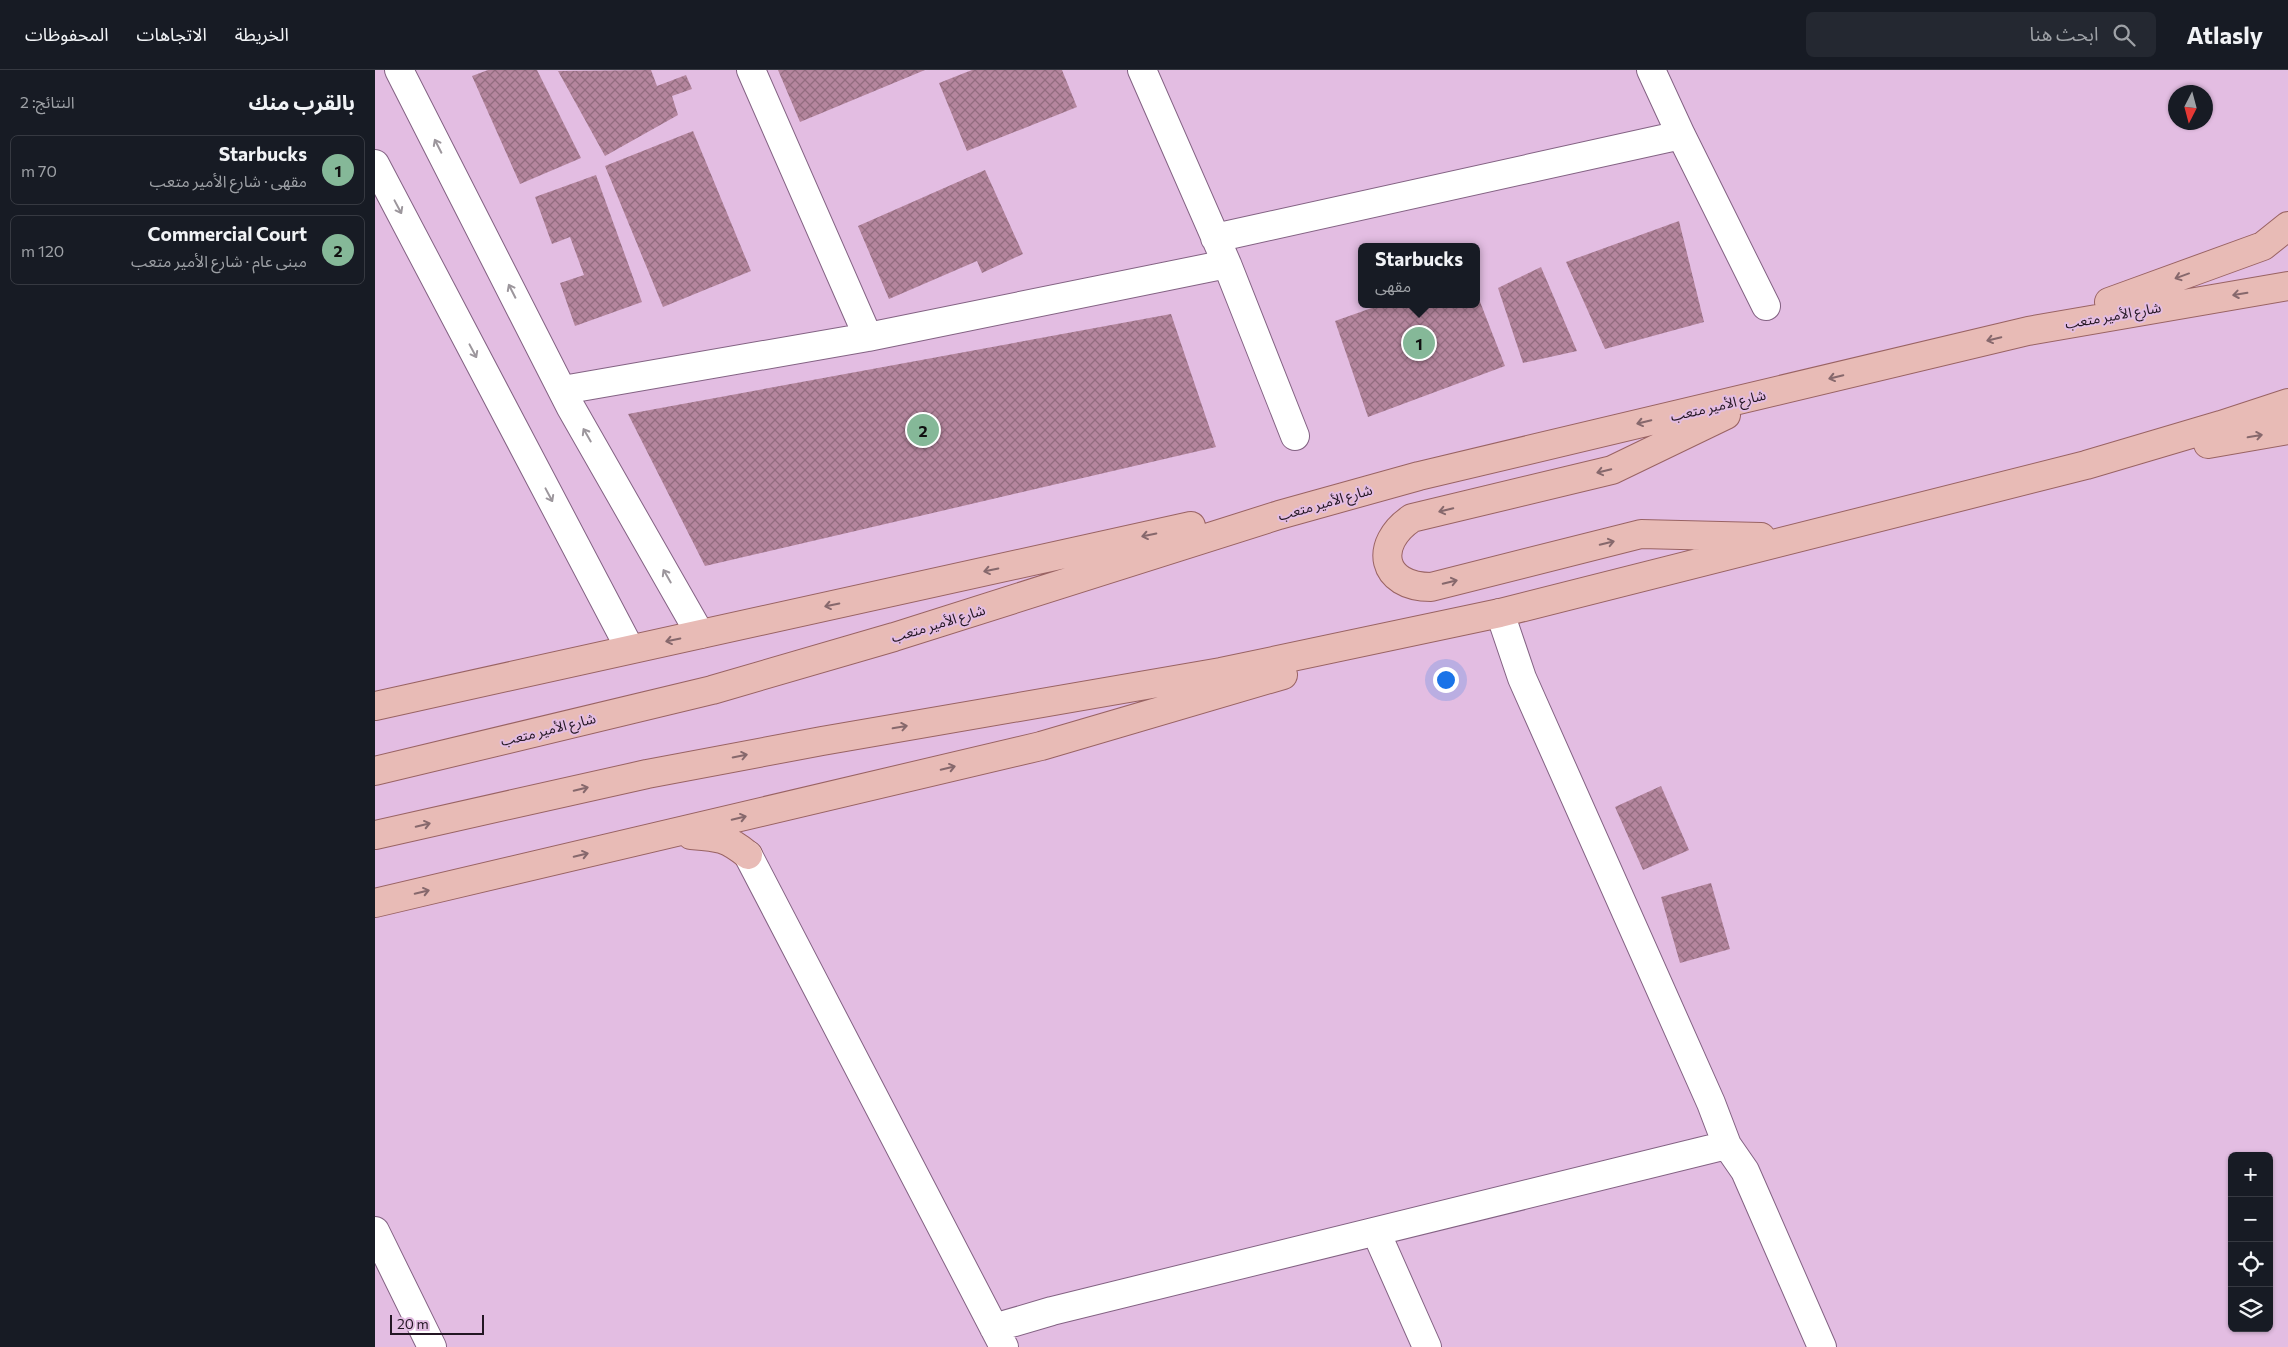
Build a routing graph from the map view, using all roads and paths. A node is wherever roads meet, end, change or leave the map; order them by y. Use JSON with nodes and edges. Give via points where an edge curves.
{"nodes":[{"id":1,"x":399,"y":70,"type":"edge"},
{"id":2,"x":751,"y":70,"type":"edge"},
{"id":3,"x":1142,"y":70,"type":"edge"},
{"id":4,"x":1651,"y":70,"type":"edge"},
{"id":5,"x":1681,"y":135,"type":"junction"},
{"id":6,"x":375,"y":164,"type":"edge"},
{"id":7,"x":2288,"y":226,"type":"edge"},
{"id":8,"x":1215,"y":238,"type":"junction"},
{"id":9,"x":1227,"y":264,"type":"junction"},
{"id":10,"x":2288,"y":286,"type":"edge"},
{"id":11,"x":1766,"y":306,"type":"dead end"},
{"id":12,"x":2028,"y":331,"type":"junction"},
{"id":13,"x":868,"y":338,"type":"junction"},
{"id":14,"x":563,"y":390,"type":"junction"},
{"id":15,"x":1774,"y":391,"type":"junction"},
{"id":16,"x":2288,"y":403,"type":"edge"},
{"id":17,"x":2288,"y":430,"type":"edge"},
{"id":18,"x":1295,"y":436,"type":"dead end"},
{"id":19,"x":2086,"y":465,"type":"junction"},
{"id":20,"x":1419,"y":476,"type":"junction"},
{"id":21,"x":1794,"y":538,"type":"junction"},
{"id":22,"x":1489,"y":616,"type":"junction"},
{"id":23,"x":700,"y":634,"type":"junction"},
{"id":24,"x":630,"y":649,"type":"junction"},
{"id":25,"x":375,"y":706,"type":"edge"},
{"id":26,"x":375,"y":771,"type":"edge"},
{"id":27,"x":375,"y":835,"type":"edge"},
{"id":28,"x":659,"y":836,"type":"junction"},
{"id":29,"x":748,"y":855,"type":"joint"},
{"id":30,"x":375,"y":903,"type":"edge"},
{"id":31,"x":1727,"y":1145,"type":"junction"},
{"id":32,"x":375,"y":1231,"type":"edge"},
{"id":33,"x":1376,"y":1232,"type":"junction"},
{"id":34,"x":999,"y":1337,"type":"edge"},
{"id":35,"x":432,"y":1347,"type":"edge"},
{"id":36,"x":1427,"y":1347,"type":"edge"},
{"id":37,"x":1822,"y":1347,"type":"edge"}],
"edges":[{"from":14,"to":1,"type":"street","one_way":true},
{"from":2,"to":13,"type":"street"},
{"from":3,"to":8,"type":"street"},
{"from":4,"to":5,"type":"street"},
{"from":5,"to":8,"type":"street"},
{"from":5,"to":11,"type":"street"},
{"from":6,"to":24,"type":"street","one_way":true},
{"from":7,"to":12,"type":"main road","one_way":true,"via":[[2263,246]]},
{"from":8,"to":9,"type":"street"},
{"from":9,"to":13,"type":"street"},
{"from":9,"to":18,"type":"street"},
{"from":10,"to":12,"type":"main road","name":"شارع الأمير متعب","one_way":true},
{"from":12,"to":15,"type":"main road","name":"شارع الأمير متعب","one_way":true},
{"from":13,"to":14,"type":"street"},
{"from":23,"to":14,"type":"street","one_way":true},
{"from":15,"to":20,"type":"main road","name":"شارع الأمير متعب","one_way":true},
{"from":15,"to":21,"type":"main road","one_way":true,"via":[[1612,470],[1412,518],[1391,537],[1387,550],[1388,564],[1401,581],[1416,587],[1431,587],[1641,534]]},
{"from":16,"to":19,"type":"main road"},
{"from":19,"to":17,"type":"main road","one_way":true},
{"from":19,"to":21,"type":"main road"},
{"from":20,"to":23,"type":"main road","one_way":true},
{"from":20,"to":26,"type":"main road","name":"شارع الأمير متعب","via":[[1279,515],[894,637],[712,690]]},
{"from":21,"to":22,"type":"main road"},
{"from":27,"to":22,"type":"main road","one_way":true,"via":[[647,774],[822,740],[1221,672]]},
{"from":28,"to":22,"type":"main road","one_way":true,"via":[[1041,746]]},
{"from":22,"to":31,"type":"street","via":[[1522,678]]},
{"from":23,"to":24,"type":"main road","one_way":true},
{"from":24,"to":25,"type":"main road"},
{"from":28,"to":29,"type":"main road","via":[[712,837],[732,842]]},
{"from":30,"to":28,"type":"main road","one_way":true},
{"from":29,"to":34,"type":"street"},
{"from":31,"to":33,"type":"street"},
{"from":31,"to":37,"type":"street","via":[[1745,1171]]},
{"from":32,"to":35,"type":"street"},
{"from":33,"to":34,"type":"street","via":[[1052,1311]]},
{"from":33,"to":36,"type":"street"}]}
